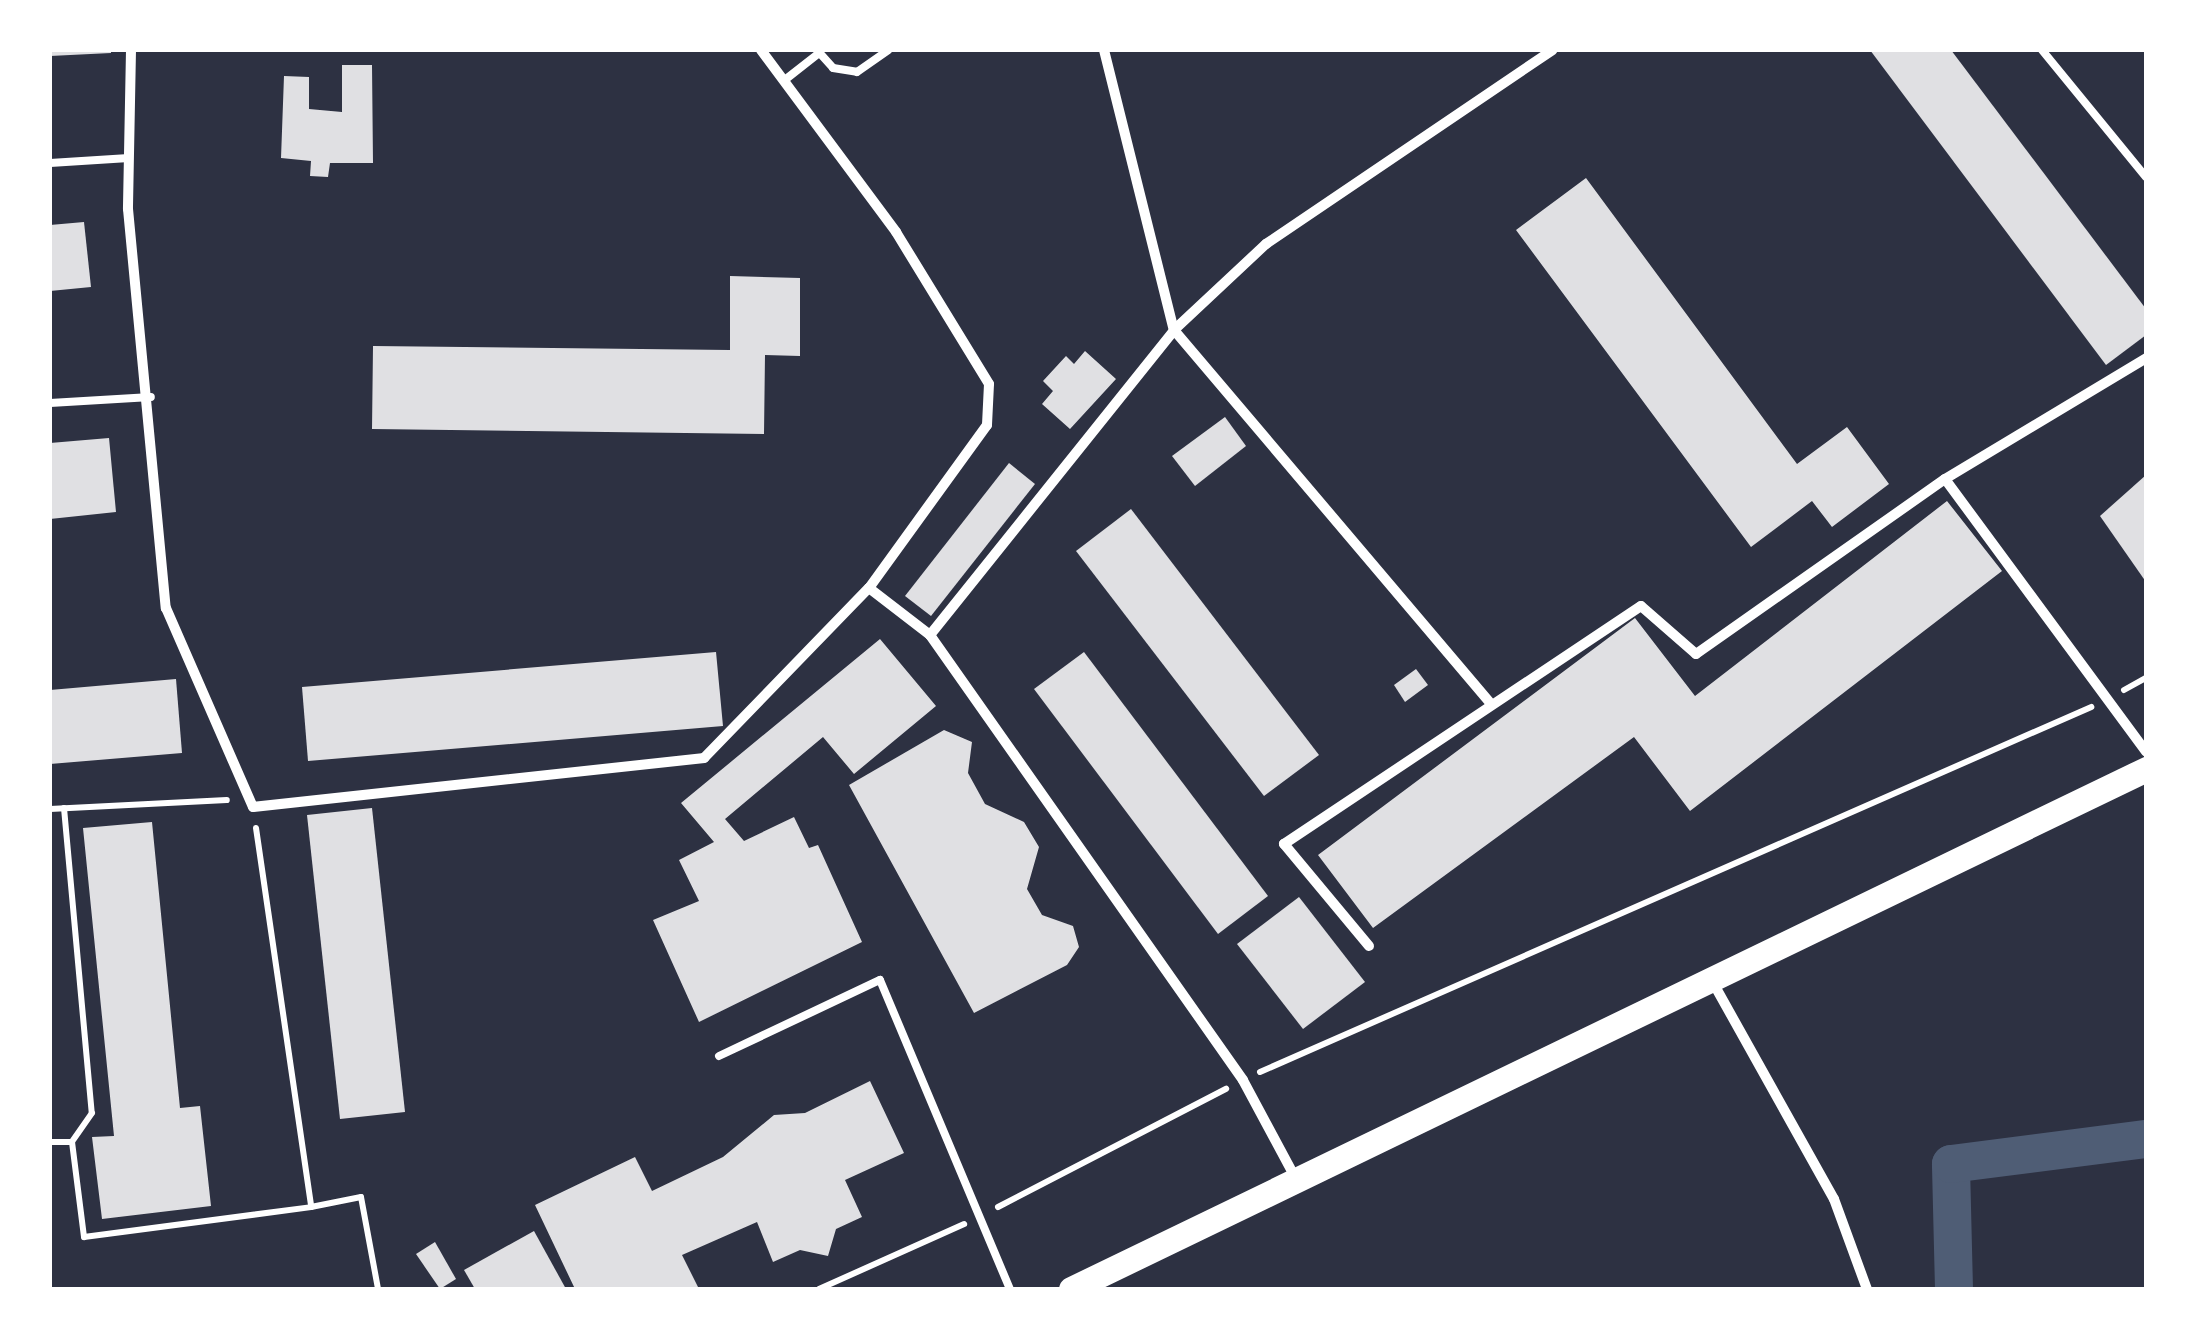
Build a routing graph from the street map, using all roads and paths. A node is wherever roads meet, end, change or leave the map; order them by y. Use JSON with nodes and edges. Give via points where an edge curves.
{"nodes":[{"id":1,"x":130,"y":50,"type":"edge"},
{"id":2,"x":761,"y":50,"type":"edge"},
{"id":3,"x":888,"y":50,"type":"edge"},
{"id":4,"x":1104,"y":50,"type":"edge"},
{"id":5,"x":1553,"y":50,"type":"edge"},
{"id":6,"x":2042,"y":50,"type":"edge"},
{"id":7,"x":818,"y":52,"type":"edge"},
{"id":8,"x":786,"y":78,"type":"junction"},
{"id":9,"x":128,"y":158,"type":"junction"},
{"id":10,"x":50,"y":163,"type":"edge"},
{"id":11,"x":2146,"y":177,"type":"edge"},
{"id":12,"x":1174,"y":330,"type":"junction"},
{"id":13,"x":2146,"y":358,"type":"edge"},
{"id":14,"x":151,"y":397,"type":"junction"},
{"id":15,"x":50,"y":403,"type":"edge"},
{"id":16,"x":1945,"y":479,"type":"junction"},
{"id":17,"x":868,"y":588,"type":"junction"},
{"id":18,"x":930,"y":634,"type":"junction"},
{"id":19,"x":2146,"y":678,"type":"edge"},
{"id":20,"x":1488,"y":700,"type":"junction"},
{"id":21,"x":2104,"y":701,"type":"junction"},
{"id":22,"x":2146,"y":752,"type":"edge"},
{"id":23,"x":2146,"y":769,"type":"edge"},
{"id":24,"x":254,"y":807,"type":"junction"},
{"id":25,"x":64,"y":808,"type":"junction"},
{"id":26,"x":50,"y":809,"type":"edge"},
{"id":27,"x":1368,"y":946,"type":"dead end"},
{"id":28,"x":1710,"y":978,"type":"junction"},
{"id":29,"x":719,"y":1056,"type":"dead end"},
{"id":30,"x":1243,"y":1080,"type":"junction"},
{"id":31,"x":50,"y":1142,"type":"edge"},
{"id":32,"x":72,"y":1142,"type":"junction"},
{"id":33,"x":1296,"y":1179,"type":"junction"},
{"id":34,"x":311,"y":1207,"type":"junction"},
{"id":35,"x":979,"y":1217,"type":"junction"},
{"id":36,"x":378,"y":1289,"type":"edge"},
{"id":37,"x":820,"y":1289,"type":"edge"},
{"id":38,"x":1010,"y":1289,"type":"edge"},
{"id":39,"x":1071,"y":1289,"type":"edge"},
{"id":40,"x":1868,"y":1289,"type":"edge"}],
"edges":[{"from":1,"to":9,"type":"street"},
{"from":2,"to":8,"type":"street"},
{"from":3,"to":7,"type":"lane","via":[[856,72]]},
{"from":4,"to":12,"type":"street"},
{"from":5,"to":12,"type":"street","via":[[1266,244]]},
{"from":6,"to":11,"type":"lane"},
{"from":7,"to":8,"type":"lane"},
{"from":8,"to":17,"type":"street","via":[[988,384],[986,425]]},
{"from":9,"to":10,"type":"lane"},
{"from":9,"to":14,"type":"street"},
{"from":12,"to":18,"type":"street"},
{"from":12,"to":20,"type":"street"},
{"from":13,"to":16,"type":"street"},
{"from":14,"to":15,"type":"lane"},
{"from":14,"to":24,"type":"street","via":[[166,608]]},
{"from":16,"to":20,"type":"street","via":[[1696,654],[1641,606]]},
{"from":16,"to":21,"type":"street"},
{"from":17,"to":18,"type":"street"},
{"from":17,"to":24,"type":"street","via":[[704,758]]},
{"from":18,"to":30,"type":"street"},
{"from":19,"to":21,"type":"path"},
{"from":20,"to":27,"type":"street","via":[[1284,844]]},
{"from":21,"to":22,"type":"street"},
{"from":21,"to":30,"type":"path"},
{"from":23,"to":28,"type":"main road"},
{"from":24,"to":25,"type":"path","via":[[210,795]]},
{"from":24,"to":34,"type":"path"},
{"from":25,"to":26,"type":"path"},
{"from":25,"to":32,"type":"path","via":[[92,1113]]},
{"from":28,"to":33,"type":"main road"},
{"from":28,"to":40,"type":"street","via":[[1834,1199]]},
{"from":29,"to":35,"type":"lane","via":[[880,980]]},
{"from":30,"to":33,"type":"street"},
{"from":30,"to":35,"type":"path"},
{"from":31,"to":32,"type":"path"},
{"from":32,"to":34,"type":"path","via":[[84,1237]]},
{"from":33,"to":39,"type":"main road"},
{"from":34,"to":36,"type":"path","via":[[361,1197]]},
{"from":35,"to":37,"type":"path"},
{"from":35,"to":38,"type":"lane"}]}
